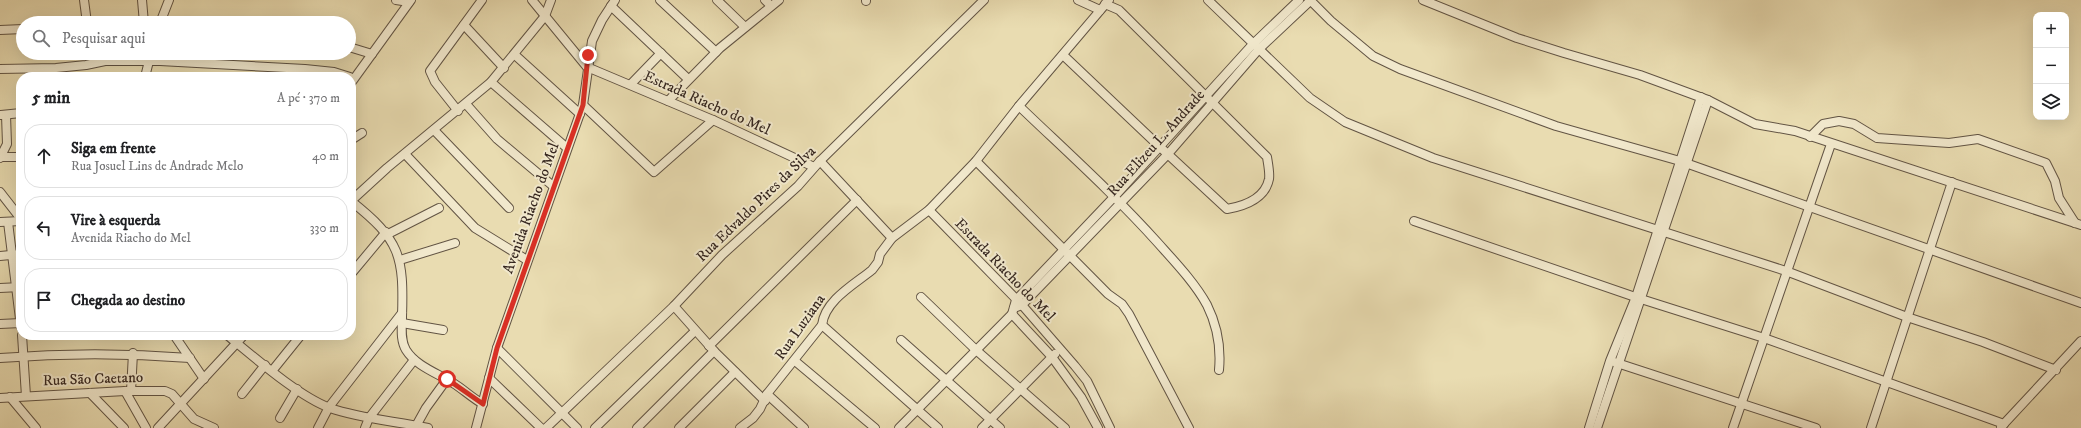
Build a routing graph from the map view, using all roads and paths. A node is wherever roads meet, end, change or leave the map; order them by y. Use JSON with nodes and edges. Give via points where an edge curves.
{"nodes":[{"id":1,"x":84,"y":0,"type":"edge"},
{"id":2,"x":142,"y":0,"type":"edge"},
{"id":3,"x":169,"y":0,"type":"edge"},
{"id":4,"x":396,"y":0,"type":"edge"},
{"id":5,"x":482,"y":0,"type":"edge"},
{"id":6,"x":532,"y":0,"type":"edge"},
{"id":7,"x":550,"y":0,"type":"edge"},
{"id":8,"x":660,"y":0,"type":"edge"},
{"id":9,"x":717,"y":0,"type":"edge"},
{"id":10,"x":765,"y":0,"type":"edge"},
{"id":11,"x":779,"y":0,"type":"edge"},
{"id":12,"x":984,"y":0,"type":"edge"},
{"id":13,"x":1078,"y":0,"type":"edge"},
{"id":14,"x":1208,"y":0,"type":"edge"},
{"id":15,"x":1299,"y":0,"type":"edge"},
{"id":16,"x":1311,"y":0,"type":"edge"},
{"id":17,"x":1423,"y":0,"type":"edge"},
{"id":18,"x":410,"y":1,"type":"edge"},
{"id":19,"x":613,"y":3,"type":"edge"},
{"id":20,"x":1105,"y":5,"type":"edge"},
{"id":21,"x":771,"y":6,"type":"junction"},
{"id":22,"x":86,"y":16,"type":"edge"},
{"id":23,"x":143,"y":16,"type":"edge"},
{"id":24,"x":162,"y":16,"type":"edge"},
{"id":25,"x":545,"y":16,"type":"junction"},
{"id":26,"x":464,"y":25,"type":"junction"},
{"id":27,"x":745,"y":27,"type":"junction"},
{"id":28,"x":16,"y":29,"type":"edge"},
{"id":29,"x":0,"y":30,"type":"edge"},
{"id":30,"x":1256,"y":46,"type":"junction"},
{"id":31,"x":356,"y":49,"type":"edge"},
{"id":32,"x":716,"y":52,"type":"junction"},
{"id":33,"x":660,"y":53,"type":"junction"},
{"id":34,"x":372,"y":54,"type":"junction"},
{"id":35,"x":515,"y":55,"type":"junction"},
{"id":36,"x":1064,"y":55,"type":"junction"},
{"id":37,"x":116,"y":60,"type":"edge"},
{"id":38,"x":149,"y":60,"type":"edge"},
{"id":39,"x":189,"y":60,"type":"edge"},
{"id":40,"x":587,"y":67,"type":"junction"},
{"id":41,"x":504,"y":68,"type":"junction"},
{"id":42,"x":0,"y":69,"type":"edge"},
{"id":43,"x":146,"y":72,"type":"edge"},
{"id":44,"x":334,"y":72,"type":"edge"},
{"id":45,"x":356,"y":74,"type":"edge"},
{"id":46,"x":688,"y":79,"type":"junction"},
{"id":47,"x":491,"y":82,"type":"junction"},
{"id":48,"x":631,"y":84,"type":"junction"},
{"id":49,"x":1205,"y":96,"type":"junction"},
{"id":50,"x":1705,"y":98,"type":"junction"},
{"id":51,"x":668,"y":101,"type":"junction"},
{"id":52,"x":1212,"y":103,"type":"junction"},
{"id":53,"x":466,"y":104,"type":"junction"},
{"id":54,"x":583,"y":105,"type":"junction"},
{"id":55,"x":1019,"y":106,"type":"junction"},
{"id":56,"x":458,"y":111,"type":"junction"},
{"id":57,"x":16,"y":114,"type":"edge"},
{"id":58,"x":580,"y":114,"type":"junction"},
{"id":59,"x":3,"y":115,"type":"edge"},
{"id":60,"x":713,"y":120,"type":"junction"},
{"id":61,"x":434,"y":130,"type":"junction"},
{"id":62,"x":362,"y":133,"type":"dead end"},
{"id":63,"x":356,"y":137,"type":"edge"},
{"id":64,"x":1810,"y":137,"type":"junction"},
{"id":65,"x":1831,"y":144,"type":"junction"},
{"id":66,"x":1159,"y":146,"type":"junction"},
{"id":67,"x":567,"y":148,"type":"junction"},
{"id":68,"x":405,"y":154,"type":"junction"},
{"id":69,"x":1168,"y":154,"type":"junction"},
{"id":70,"x":16,"y":157,"type":"edge"},
{"id":71,"x":0,"y":158,"type":"edge"},
{"id":72,"x":976,"y":161,"type":"junction"},
{"id":73,"x":1684,"y":162,"type":"junction"},
{"id":74,"x":817,"y":164,"type":"junction"},
{"id":75,"x":1952,"y":182,"type":"junction"},
{"id":76,"x":553,"y":186,"type":"junction"},
{"id":77,"x":0,"y":192,"type":"edge"},
{"id":78,"x":1114,"y":197,"type":"junction"},
{"id":79,"x":356,"y":199,"type":"edge"},
{"id":80,"x":857,"y":200,"type":"junction"},
{"id":81,"x":1120,"y":203,"type":"junction"},
{"id":82,"x":356,"y":206,"type":"edge"},
{"id":83,"x":1808,"y":207,"type":"junction"},
{"id":84,"x":439,"y":208,"type":"dead end"},
{"id":85,"x":508,"y":208,"type":"dead end"},
{"id":86,"x":929,"y":210,"type":"junction"},
{"id":87,"x":16,"y":213,"type":"edge"},
{"id":88,"x":16,"y":221,"type":"edge"},
{"id":89,"x":1414,"y":221,"type":"dead end"},
{"id":90,"x":4,"y":222,"type":"edge"},
{"id":91,"x":2078,"y":224,"type":"edge"},
{"id":92,"x":1661,"y":232,"type":"junction"},
{"id":93,"x":387,"y":233,"type":"junction"},
{"id":94,"x":892,"y":238,"type":"junction"},
{"id":95,"x":455,"y":243,"type":"dead end"},
{"id":96,"x":1064,"y":248,"type":"junction"},
{"id":97,"x":1930,"y":250,"type":"junction"},
{"id":98,"x":16,"y":252,"type":"edge"},
{"id":99,"x":16,"y":255,"type":"edge"},
{"id":100,"x":1071,"y":255,"type":"junction"},
{"id":101,"x":0,"y":256,"type":"edge"},
{"id":102,"x":400,"y":260,"type":"junction"},
{"id":103,"x":527,"y":260,"type":"junction"},
{"id":104,"x":356,"y":268,"type":"edge"},
{"id":105,"x":1786,"y":271,"type":"junction"},
{"id":106,"x":16,"y":287,"type":"edge"},
{"id":107,"x":0,"y":288,"type":"edge"},
{"id":108,"x":921,"y":297,"type":"dead end"},
{"id":109,"x":1639,"y":298,"type":"junction"},
{"id":110,"x":2081,"y":303,"type":"edge"},
{"id":111,"x":674,"y":306,"type":"junction"},
{"id":112,"x":1016,"y":307,"type":"junction"},
{"id":113,"x":402,"y":313,"type":"junction"},
{"id":114,"x":1908,"y":317,"type":"junction"},
{"id":115,"x":16,"y":323,"type":"edge"},
{"id":116,"x":402,"y":323,"type":"junction"},
{"id":117,"x":0,"y":324,"type":"edge"},
{"id":118,"x":822,"y":324,"type":"junction"},
{"id":119,"x":443,"y":330,"type":"dead end"},
{"id":120,"x":695,"y":331,"type":"junction"},
{"id":121,"x":1764,"y":338,"type":"junction"},
{"id":122,"x":22,"y":340,"type":"edge"},
{"id":123,"x":177,"y":340,"type":"edge"},
{"id":124,"x":234,"y":340,"type":"edge"},
{"id":125,"x":240,"y":340,"type":"edge"},
{"id":126,"x":297,"y":340,"type":"edge"},
{"id":127,"x":901,"y":340,"type":"dead end"},
{"id":128,"x":2081,"y":341,"type":"edge"},
{"id":129,"x":238,"y":343,"type":"junction"},
{"id":130,"x":497,"y":348,"type":"junction"},
{"id":131,"x":712,"y":349,"type":"junction"},
{"id":132,"x":1060,"y":349,"type":"junction"},
{"id":133,"x":976,"y":350,"type":"junction"},
{"id":134,"x":133,"y":353,"type":"junction"},
{"id":135,"x":23,"y":356,"type":"junction"},
{"id":136,"x":1052,"y":357,"type":"junction"},
{"id":137,"x":0,"y":358,"type":"edge"},
{"id":138,"x":190,"y":358,"type":"junction"},
{"id":139,"x":414,"y":360,"type":"junction"},
{"id":140,"x":795,"y":361,"type":"junction"},
{"id":141,"x":1614,"y":362,"type":"junction"},
{"id":142,"x":265,"y":365,"type":"junction"},
{"id":143,"x":1219,"y":370,"type":"dead end"},
{"id":144,"x":2056,"y":370,"type":"junction"},
{"id":145,"x":272,"y":371,"type":"junction"},
{"id":146,"x":735,"y":372,"type":"junction"},
{"id":147,"x":489,"y":378,"type":"junction"},
{"id":148,"x":204,"y":379,"type":"junction"},
{"id":149,"x":447,"y":379,"type":"junction"},
{"id":150,"x":947,"y":381,"type":"junction"},
{"id":151,"x":1886,"y":381,"type":"junction"},
{"id":152,"x":297,"y":389,"type":"junction"},
{"id":153,"x":1021,"y":389,"type":"junction"},
{"id":154,"x":128,"y":391,"type":"junction"},
{"id":155,"x":90,"y":393,"type":"junction"},
{"id":156,"x":242,"y":394,"type":"dead end"},
{"id":157,"x":26,"y":396,"type":"junction"},
{"id":158,"x":10,"y":397,"type":"junction"},
{"id":159,"x":766,"y":397,"type":"junction"},
{"id":160,"x":0,"y":398,"type":"edge"},
{"id":161,"x":1742,"y":403,"type":"junction"},
{"id":162,"x":483,"y":404,"type":"junction"},
{"id":163,"x":180,"y":405,"type":"junction"},
{"id":164,"x":329,"y":407,"type":"junction"},
{"id":165,"x":918,"y":409,"type":"junction"},
{"id":166,"x":563,"y":414,"type":"junction"},
{"id":167,"x":280,"y":418,"type":"dead end"},
{"id":168,"x":369,"y":418,"type":"junction"},
{"id":169,"x":991,"y":419,"type":"junction"},
{"id":170,"x":416,"y":426,"type":"junction"},
{"id":171,"x":2003,"y":426,"type":"edge"},
{"id":172,"x":406,"y":427,"type":"edge"},
{"id":173,"x":36,"y":428,"type":"edge"},
{"id":174,"x":124,"y":428,"type":"edge"},
{"id":175,"x":146,"y":428,"type":"edge"},
{"id":176,"x":158,"y":428,"type":"edge"},
{"id":177,"x":214,"y":428,"type":"edge"},
{"id":178,"x":318,"y":428,"type":"edge"},
{"id":179,"x":365,"y":428,"type":"edge"},
{"id":180,"x":428,"y":428,"type":"edge"},
{"id":181,"x":476,"y":428,"type":"edge"},
{"id":182,"x":541,"y":428,"type":"edge"},
{"id":183,"x":546,"y":428,"type":"edge"},
{"id":184,"x":578,"y":428,"type":"edge"},
{"id":185,"x":595,"y":428,"type":"edge"},
{"id":186,"x":637,"y":428,"type":"edge"},
{"id":187,"x":679,"y":428,"type":"edge"},
{"id":188,"x":740,"y":428,"type":"edge"},
{"id":189,"x":804,"y":428,"type":"edge"},
{"id":190,"x":875,"y":428,"type":"edge"},
{"id":191,"x":899,"y":428,"type":"edge"},
{"id":192,"x":938,"y":428,"type":"edge"},
{"id":193,"x":982,"y":428,"type":"edge"},
{"id":194,"x":1000,"y":428,"type":"edge"},
{"id":195,"x":1065,"y":428,"type":"edge"},
{"id":196,"x":1098,"y":428,"type":"edge"},
{"id":197,"x":1110,"y":428,"type":"edge"},
{"id":198,"x":1189,"y":428,"type":"edge"},
{"id":199,"x":1589,"y":428,"type":"edge"},
{"id":200,"x":1597,"y":428,"type":"edge"},
{"id":201,"x":1733,"y":428,"type":"edge"},
{"id":202,"x":1816,"y":428,"type":"edge"},
{"id":203,"x":1871,"y":428,"type":"edge"}],
"edges":[{"from":1,"to":22,"type":"street"},
{"from":2,"to":23,"type":"street"},
{"from":3,"to":24,"type":"street"},
{"from":4,"to":18,"type":"street"},
{"from":5,"to":26,"type":"street"},
{"from":6,"to":25,"type":"street"},
{"from":7,"to":25,"type":"street"},
{"from":8,"to":32,"type":"street"},
{"from":9,"to":27,"type":"street"},
{"from":10,"to":21,"type":"street"},
{"from":11,"to":21,"type":"street"},
{"from":12,"to":74,"type":"street","name":"Rua Edvaldo Pires da Silva"},
{"from":13,"to":20,"type":"street"},
{"from":14,"to":30,"type":"street"},
{"from":15,"to":30,"type":"street","name":"Rua Elizeu L. Andrade"},
{"from":16,"to":30,"type":"street","name":"Rua Elizeu L. Andrade"},
{"from":16,"to":73,"type":"street","via":[[1349,37],[1390,66],[1556,126]]},
{"from":17,"to":50,"type":"street","via":[[1517,38],[1640,75]]},
{"from":18,"to":34,"type":"street"},
{"from":19,"to":33,"type":"street"},
{"from":19,"to":40,"type":"street","name":"Avenida Riacho do Mel","via":[[592,41]]},
{"from":20,"to":36,"type":"street","name":"Rua Luziana"},
{"from":20,"to":49,"type":"street","via":[[1119,10]]},
{"from":21,"to":27,"type":"street"},
{"from":25,"to":35,"type":"street"},
{"from":25,"to":40,"type":"street"},
{"from":26,"to":41,"type":"street"},
{"from":26,"to":56,"type":"street","via":[[433,65],[430,73]]},
{"from":27,"to":32,"type":"street"},
{"from":28,"to":29,"type":"street"},
{"from":30,"to":49,"type":"street","name":"Rua Elizeu L. Andrade"},
{"from":30,"to":52,"type":"street","name":"Rua Elizeu L. Andrade"},
{"from":30,"to":92,"type":"street","via":[[1310,98],[1345,122],[1433,158]]},
{"from":31,"to":34,"type":"street"},
{"from":32,"to":46,"type":"street"},
{"from":33,"to":46,"type":"street"},
{"from":33,"to":48,"type":"street"},
{"from":34,"to":45,"type":"street"},
{"from":35,"to":41,"type":"street"},
{"from":35,"to":58,"type":"street"},
{"from":36,"to":55,"type":"street","name":"Rua Luziana"},
{"from":36,"to":66,"type":"street"},
{"from":37,"to":42,"type":"street","via":[[56,68]]},
{"from":38,"to":43,"type":"street"},
{"from":39,"to":44,"type":"street"},
{"from":40,"to":48,"type":"street","name":"Estrada Riacho do Mel"},
{"from":40,"to":54,"type":"street","name":"Avenida Riacho do Mel"},
{"from":41,"to":47,"type":"street"},
{"from":46,"to":51,"type":"street"},
{"from":47,"to":53,"type":"street"},
{"from":47,"to":67,"type":"street"},
{"from":48,"to":51,"type":"street","name":"Estrada Riacho do Mel"},
{"from":49,"to":52,"type":"street"},
{"from":49,"to":66,"type":"street","name":"Rua Elizeu L. Andrade"},
{"from":50,"to":64,"type":"street","via":[[1755,124],[1795,131]]},
{"from":50,"to":73,"type":"street"},
{"from":51,"to":60,"type":"street","name":"Estrada Riacho do Mel"},
{"from":52,"to":69,"type":"street","name":"Rua Elizeu L. Andrade"},
{"from":52,"to":69,"type":"street","via":[[1268,157],[1269,180],[1259,196],[1244,206],[1227,209]]},
{"from":53,"to":56,"type":"street"},
{"from":53,"to":76,"type":"street","via":[[497,139]]},
{"from":54,"to":58,"type":"street","name":"Avenida Riacho do Mel"},
{"from":54,"to":60,"type":"street","via":[[654,172]]},
{"from":55,"to":72,"type":"street","name":"Rua Luziana"},
{"from":55,"to":78,"type":"street"},
{"from":56,"to":61,"type":"street"},
{"from":57,"to":59,"type":"street"},
{"from":58,"to":67,"type":"street","name":"Avenida Riacho do Mel"},
{"from":59,"to":71,"type":"street","via":[[7,144]]},
{"from":60,"to":74,"type":"street","name":"Estrada Riacho do Mel"},
{"from":61,"to":68,"type":"street"},
{"from":61,"to":85,"type":"street"},
{"from":62,"to":63,"type":"street"},
{"from":64,"to":65,"type":"street"},
{"from":64,"to":91,"type":"street","via":[[1823,124],[1839,121],[1854,124],[1877,138],[1949,143],[1978,139],[1993,143],[2046,163],[2055,181],[2059,198]]},
{"from":65,"to":75,"type":"street"},
{"from":65,"to":83,"type":"street"},
{"from":66,"to":69,"type":"street"},
{"from":66,"to":78,"type":"street","name":"Rua Elizeu L. Andrade"},
{"from":67,"to":76,"type":"street","name":"Avenida Riacho do Mel"},
{"from":68,"to":79,"type":"street"},
{"from":68,"to":103,"type":"street","via":[[475,228]]},
{"from":69,"to":81,"type":"street","name":"Rua Elizeu L. Andrade"},
{"from":70,"to":71,"type":"street"},
{"from":72,"to":86,"type":"street","name":"Rua Luziana"},
{"from":72,"to":96,"type":"street"},
{"from":73,"to":83,"type":"street"},
{"from":73,"to":92,"type":"street"},
{"from":74,"to":80,"type":"street","name":"Estrada Riacho do Mel"},
{"from":74,"to":111,"type":"street","name":"Rua Edvaldo Pires da Silva","via":[[776,207],[722,255]]},
{"from":75,"to":91,"type":"street"},
{"from":75,"to":97,"type":"street"},
{"from":76,"to":103,"type":"street","name":"Avenida Riacho do Mel"},
{"from":77,"to":87,"type":"street"},
{"from":78,"to":81,"type":"street"},
{"from":78,"to":96,"type":"street","name":"Rua Elizeu L. Andrade"},
{"from":80,"to":94,"type":"street","name":"Estrada Riacho do Mel"},
{"from":80,"to":131,"type":"street"},
{"from":81,"to":100,"type":"street","name":"Rua Elizeu L. Andrade"},
{"from":81,"to":143,"type":"street","via":[[1177,263],[1207,305],[1215,325],[1220,356]]},
{"from":82,"to":93,"type":"street"},
{"from":83,"to":97,"type":"street"},
{"from":83,"to":105,"type":"street"},
{"from":84,"to":93,"type":"street"},
{"from":86,"to":94,"type":"street","name":"Rua Luziana"},
{"from":86,"to":112,"type":"street","name":"Estrada Riacho do Mel"},
{"from":88,"to":90,"type":"street"},
{"from":89,"to":109,"type":"street"},
{"from":90,"to":98,"type":"street"},
{"from":92,"to":105,"type":"street"},
{"from":92,"to":109,"type":"street"},
{"from":93,"to":102,"type":"street"},
{"from":93,"to":104,"type":"street"},
{"from":94,"to":118,"type":"street","name":"Rua Luziana","via":[[872,270],[828,308]]},
{"from":95,"to":102,"type":"street"},
{"from":96,"to":100,"type":"street"},
{"from":96,"to":112,"type":"street","name":"Rua Elizeu L. Andrade"},
{"from":97,"to":110,"type":"street"},
{"from":97,"to":114,"type":"street"},
{"from":99,"to":101,"type":"street"},
{"from":100,"to":112,"type":"street","name":"Rua Elizeu L. Andrade"},
{"from":100,"to":198,"type":"street","via":[[1108,294],[1122,304],[1129,314]]},
{"from":102,"to":113,"type":"street","via":[[403,277]]},
{"from":103,"to":130,"type":"street","name":"Avenida Riacho do Mel"},
{"from":105,"to":114,"type":"street"},
{"from":105,"to":121,"type":"street"},
{"from":106,"to":107,"type":"street"},
{"from":108,"to":133,"type":"street"},
{"from":109,"to":121,"type":"street"},
{"from":109,"to":141,"type":"street"},
{"from":111,"to":120,"type":"street"},
{"from":111,"to":166,"type":"street","name":"Rua Edvaldo Pires da Silva"},
{"from":112,"to":132,"type":"street","name":"Estrada Riacho do Mel"},
{"from":112,"to":133,"type":"street"},
{"from":112,"to":136,"type":"street","name":"Estrada Riacho do Mel"},
{"from":113,"to":116,"type":"street"},
{"from":113,"to":164,"type":"street"},
{"from":114,"to":144,"type":"street","via":[[1984,342]]},
{"from":114,"to":151,"type":"street"},
{"from":115,"to":117,"type":"street"},
{"from":116,"to":119,"type":"street"},
{"from":116,"to":139,"type":"street","via":[[403,345]]},
{"from":118,"to":140,"type":"street","name":"Rua Luziana"},
{"from":118,"to":165,"type":"street"},
{"from":120,"to":131,"type":"street"},
{"from":120,"to":185,"type":"street"},
{"from":121,"to":151,"type":"street"},
{"from":121,"to":161,"type":"street"},
{"from":122,"to":135,"type":"street"},
{"from":123,"to":138,"type":"street"},
{"from":124,"to":129,"type":"street"},
{"from":125,"to":129,"type":"street"},
{"from":126,"to":145,"type":"street"},
{"from":127,"to":150,"type":"street"},
{"from":128,"to":144,"type":"street"},
{"from":129,"to":142,"type":"street"},
{"from":129,"to":148,"type":"street"},
{"from":130,"to":147,"type":"street","name":"Avenida Riacho do Mel"},
{"from":130,"to":166,"type":"street"},
{"from":131,"to":146,"type":"street"},
{"from":131,"to":186,"type":"street"},
{"from":132,"to":136,"type":"street"},
{"from":132,"to":197,"type":"street","name":"Estrada Riacho do Mel","via":[[1087,382]]},
{"from":133,"to":150,"type":"street"},
{"from":133,"to":153,"type":"street"},
{"from":134,"to":135,"type":"street"},
{"from":134,"to":138,"type":"street"},
{"from":134,"to":154,"type":"street"},
{"from":135,"to":137,"type":"street"},
{"from":135,"to":157,"type":"street"},
{"from":136,"to":153,"type":"street"},
{"from":136,"to":196,"type":"street","name":"Estrada Riacho do Mel","via":[[1081,397]]},
{"from":138,"to":148,"type":"street"},
{"from":139,"to":149,"type":"street"},
{"from":139,"to":168,"type":"street"},
{"from":140,"to":159,"type":"street","name":"Rua Luziana"},
{"from":140,"to":190,"type":"street"},
{"from":141,"to":161,"type":"street"},
{"from":141,"to":199,"type":"street"},
{"from":141,"to":200,"type":"street"},
{"from":142,"to":145,"type":"street"},
{"from":142,"to":156,"type":"street"},
{"from":144,"to":171,"type":"street"},
{"from":145,"to":152,"type":"street"},
{"from":146,"to":159,"type":"street"},
{"from":146,"to":187,"type":"street"},
{"from":147,"to":162,"type":"street","name":"Avenida Riacho do Mel"},
{"from":147,"to":182,"type":"street"},
{"from":148,"to":163,"type":"street"},
{"from":149,"to":162,"type":"street"},
{"from":149,"to":170,"type":"street"},
{"from":150,"to":165,"type":"street"},
{"from":150,"to":169,"type":"street"},
{"from":151,"to":171,"type":"street"},
{"from":151,"to":203,"type":"street"},
{"from":152,"to":164,"type":"street"},
{"from":152,"to":167,"type":"street"},
{"from":153,"to":169,"type":"street"},
{"from":153,"to":195,"type":"street"},
{"from":154,"to":155,"type":"street","name":"Rua São Caetano"},
{"from":154,"to":163,"type":"street","name":"Rua São Caetano","via":[[165,391],[172,394]]},
{"from":154,"to":175,"type":"street"},
{"from":155,"to":157,"type":"street","name":"Rua São Caetano"},
{"from":155,"to":174,"type":"street"},
{"from":157,"to":158,"type":"street","name":"Rua São Caetano"},
{"from":158,"to":160,"type":"street","name":"Rua São Caetano"},
{"from":158,"to":173,"type":"street"},
{"from":159,"to":188,"type":"street","name":"Rua Luziana","via":[[753,418]]},
{"from":159,"to":189,"type":"street"},
{"from":161,"to":201,"type":"street"},
{"from":161,"to":202,"type":"street"},
{"from":162,"to":181,"type":"street","name":"Avenida Riacho do Mel"},
{"from":163,"to":176,"type":"street"},
{"from":163,"to":177,"type":"street","name":"Rua São Caetano","via":[[194,419]]},
{"from":164,"to":168,"type":"street"},
{"from":164,"to":178,"type":"street"},
{"from":165,"to":191,"type":"street"},
{"from":165,"to":192,"type":"street"},
{"from":166,"to":183,"type":"street","name":"Rua Edvaldo Pires da Silva"},
{"from":166,"to":184,"type":"street"},
{"from":168,"to":172,"type":"street"},
{"from":168,"to":179,"type":"street"},
{"from":169,"to":193,"type":"street"},
{"from":169,"to":194,"type":"street"},
{"from":170,"to":172,"type":"street"},
{"from":170,"to":180,"type":"street"}]}
